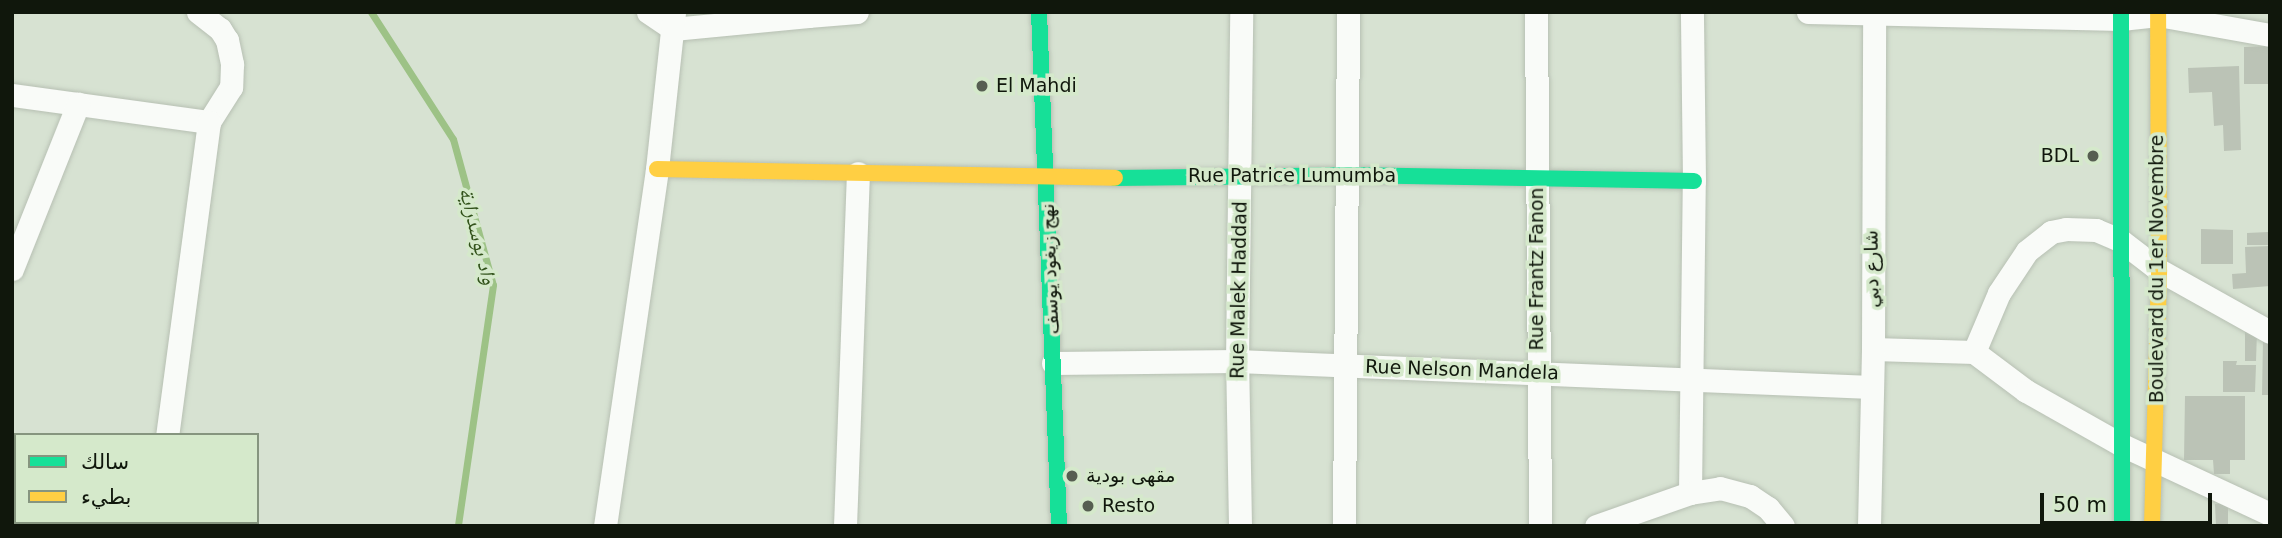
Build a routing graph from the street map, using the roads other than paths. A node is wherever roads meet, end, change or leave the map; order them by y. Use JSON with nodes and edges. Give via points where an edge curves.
{"nodes":[{"id":1,"x":198,"y":12,"type":"edge"},
{"id":2,"x":648,"y":12,"type":"edge"},
{"id":3,"x":857,"y":12,"type":"edge"},
{"id":4,"x":1039,"y":12,"type":"edge"},
{"id":5,"x":1241,"y":12,"type":"edge"},
{"id":6,"x":1348,"y":12,"type":"edge"},
{"id":7,"x":1536,"y":12,"type":"edge"},
{"id":8,"x":1692,"y":12,"type":"edge"},
{"id":9,"x":1808,"y":12,"type":"edge"},
{"id":10,"x":808,"y":14,"type":"edge"},
{"id":11,"x":1874,"y":14,"type":"edge"},
{"id":12,"x":2158,"y":14,"type":"edge"},
{"id":13,"x":2121,"y":16,"type":"edge"},
{"id":14,"x":674,"y":21,"type":"edge"},
{"id":15,"x":2270,"y":35,"type":"edge"},
{"id":16,"x":12,"y":95,"type":"edge"},
{"id":17,"x":78,"y":104,"type":"junction"},
{"id":18,"x":209,"y":122,"type":"junction"},
{"id":19,"x":657,"y":169,"type":"junction"},
{"id":20,"x":858,"y":173,"type":"junction"},
{"id":21,"x":1348,"y":175,"type":"junction"},
{"id":22,"x":1241,"y":176,"type":"junction"},
{"id":23,"x":1536,"y":177,"type":"junction"},
{"id":24,"x":1048,"y":179,"type":"junction"},
{"id":25,"x":1694,"y":181,"type":"junction"},
{"id":26,"x":2120,"y":240,"type":"junction"},
{"id":27,"x":12,"y":269,"type":"edge"},
{"id":28,"x":2159,"y":270,"type":"junction"},
{"id":29,"x":2270,"y":332,"type":"edge"},
{"id":30,"x":1873,"y":349,"type":"junction"},
{"id":31,"x":1974,"y":352,"type":"junction"},
{"id":32,"x":1237,"y":361,"type":"junction"},
{"id":33,"x":1053,"y":363,"type":"junction"},
{"id":34,"x":1348,"y":365,"type":"junction"},
{"id":35,"x":1537,"y":373,"type":"junction"},
{"id":36,"x":1692,"y":377,"type":"junction"},
{"id":37,"x":1871,"y":387,"type":"junction"},
{"id":38,"x":167,"y":433,"type":"edge"},
{"id":39,"x":2122,"y":445,"type":"junction"},
{"id":40,"x":2155,"y":461,"type":"junction"},
{"id":41,"x":1690,"y":493,"type":"junction"},
{"id":42,"x":2270,"y":514,"type":"edge"},
{"id":43,"x":605,"y":526,"type":"edge"},
{"id":44,"x":845,"y":526,"type":"edge"},
{"id":45,"x":1059,"y":526,"type":"edge"},
{"id":46,"x":1240,"y":526,"type":"edge"},
{"id":47,"x":1344,"y":526,"type":"edge"},
{"id":48,"x":1540,"y":526,"type":"edge"},
{"id":49,"x":1597,"y":526,"type":"edge"},
{"id":50,"x":1783,"y":526,"type":"edge"},
{"id":51,"x":1869,"y":526,"type":"edge"},
{"id":52,"x":2122,"y":526,"type":"edge"},
{"id":53,"x":2152,"y":526,"type":"edge"}],
"edges":[{"from":1,"to":18,"type":"street","via":[[220,29],[232,64],[231,87]]},
{"from":2,"to":14,"type":"street"},
{"from":3,"to":10,"type":"street"},
{"from":4,"to":24,"type":"main road","name":"نهج زيغود يوسف"},
{"from":5,"to":22,"type":"street","name":"Rue Malek Haddad"},
{"from":6,"to":21,"type":"street"},
{"from":7,"to":23,"type":"street","name":"Rue Frantz Fanon"},
{"from":8,"to":25,"type":"street"},
{"from":9,"to":11,"type":"street"},
{"from":10,"to":14,"type":"street"},
{"from":11,"to":13,"type":"street"},
{"from":11,"to":30,"type":"street","name":"شارع دبي"},
{"from":12,"to":13,"type":"street"},
{"from":12,"to":15,"type":"street"},
{"from":12,"to":28,"type":"main road","name":"Boulevard du 1er Novembre"},
{"from":13,"to":26,"type":"main road","name":"Boulevard du 1er Novembre"},
{"from":14,"to":19,"type":"street"},
{"from":16,"to":17,"type":"street"},
{"from":17,"to":18,"type":"street"},
{"from":17,"to":27,"type":"street"},
{"from":18,"to":38,"type":"street"},
{"from":19,"to":20,"type":"main road","name":"Rue Patrice Lumumba"},
{"from":19,"to":43,"type":"street"},
{"from":20,"to":24,"type":"main road","name":"Rue Patrice Lumumba"},
{"from":20,"to":44,"type":"street"},
{"from":21,"to":22,"type":"main road","name":"Rue Patrice Lumumba"},
{"from":21,"to":23,"type":"main road","name":"Rue Patrice Lumumba"},
{"from":21,"to":34,"type":"street"},
{"from":22,"to":24,"type":"main road","name":"Rue Patrice Lumumba"},
{"from":22,"to":32,"type":"street","name":"Rue Malek Haddad"},
{"from":23,"to":25,"type":"main road","name":"Rue Patrice Lumumba"},
{"from":23,"to":35,"type":"street","name":"Rue Frantz Fanon"},
{"from":24,"to":33,"type":"main road","name":"نهج زيغود يوسف"},
{"from":25,"to":36,"type":"street"},
{"from":26,"to":28,"type":"street"},
{"from":26,"to":31,"type":"street","via":[[2096,230],[2066,229],[2041,237],[1999,293]]},
{"from":26,"to":39,"type":"main road","name":"Boulevard du 1er Novembre"},
{"from":28,"to":29,"type":"street"},
{"from":28,"to":40,"type":"main road","name":"Boulevard du 1er Novembre"},
{"from":30,"to":31,"type":"street"},
{"from":30,"to":37,"type":"street","name":"شارع دبي"},
{"from":31,"to":39,"type":"street","via":[[2026,391]]},
{"from":32,"to":33,"type":"street","name":"Rue Nelson Mandela"},
{"from":32,"to":34,"type":"street","name":"Rue Nelson Mandela"},
{"from":32,"to":46,"type":"street","name":"Rue Malek Haddad"},
{"from":33,"to":45,"type":"main road","name":"نهج زيغود يوسف"},
{"from":34,"to":35,"type":"street","name":"Rue Nelson Mandela"},
{"from":34,"to":47,"type":"street"},
{"from":35,"to":36,"type":"street","name":"Rue Nelson Mandela"},
{"from":35,"to":48,"type":"street","name":"Rue Frantz Fanon"},
{"from":36,"to":37,"type":"street","name":"Rue Nelson Mandela"},
{"from":36,"to":41,"type":"street"},
{"from":37,"to":51,"type":"street","name":"شارع دبي"},
{"from":39,"to":40,"type":"street"},
{"from":39,"to":52,"type":"main road","name":"Boulevard du 1er Novembre"},
{"from":40,"to":42,"type":"street"},
{"from":40,"to":53,"type":"main road","name":"Boulevard du 1er Novembre"},
{"from":41,"to":49,"type":"street"},
{"from":41,"to":50,"type":"street","via":[[1720,488],[1750,496]]}]}
